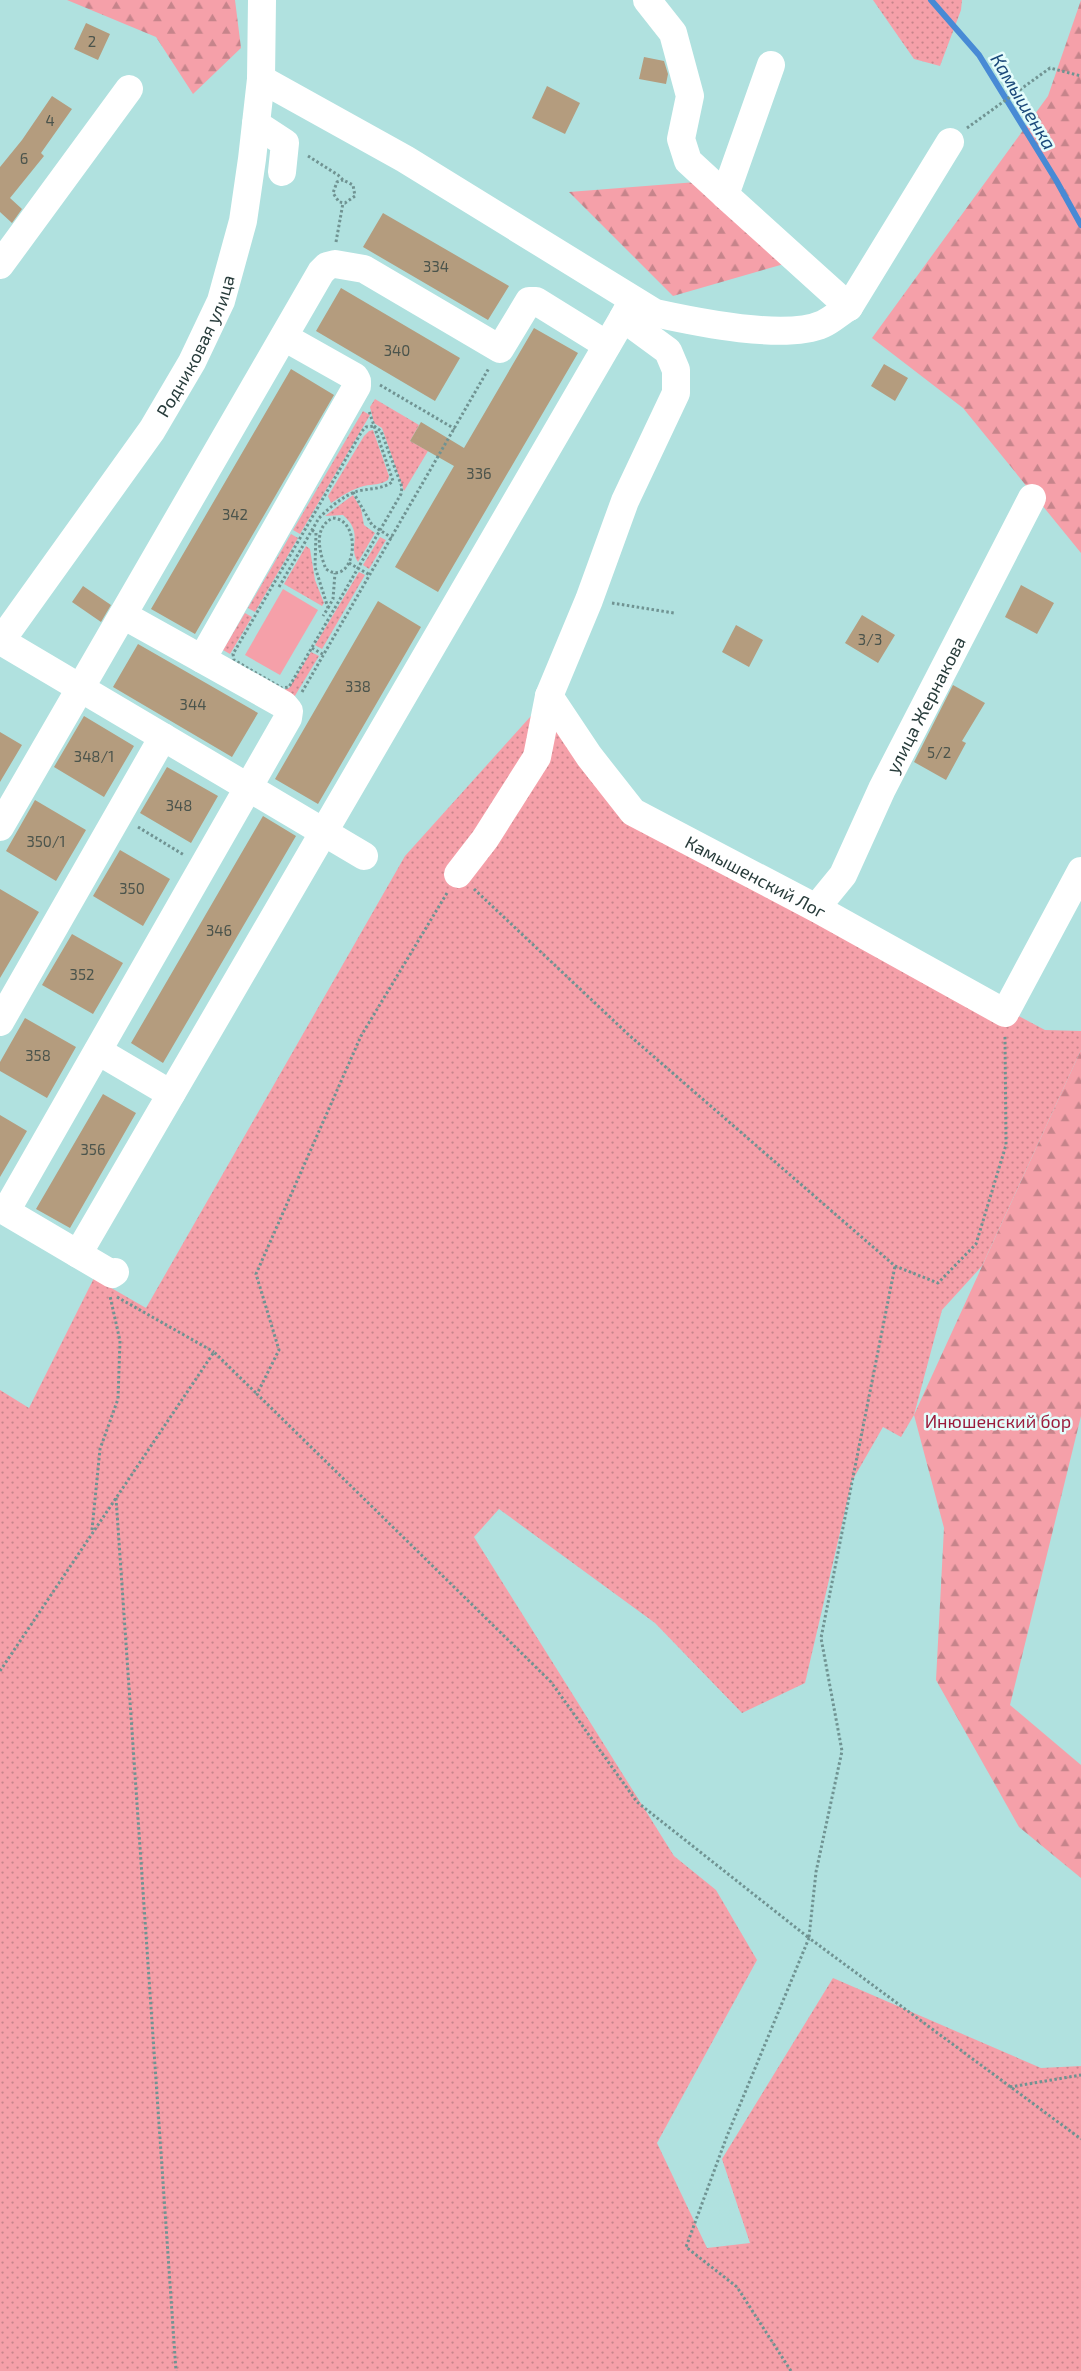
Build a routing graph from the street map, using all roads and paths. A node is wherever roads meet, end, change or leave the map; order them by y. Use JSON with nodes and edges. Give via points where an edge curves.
{"nodes":[{"id":1,"x":262,"y":0,"type":"edge"},
{"id":2,"x":647,"y":0,"type":"edge"},
{"id":3,"x":771,"y":65,"type":"dead end"},
{"id":4,"x":1081,"y":76,"type":"edge"},
{"id":5,"x":260,"y":79,"type":"junction"},
{"id":6,"x":129,"y":89,"type":"dead end"},
{"id":7,"x":256,"y":124,"type":"junction"},
{"id":8,"x":950,"y":142,"type":"joint"},
{"id":9,"x":310,"y":157,"type":"dead end"},
{"id":10,"x":282,"y":172,"type":"dead end"},
{"id":11,"x":342,"y":180,"type":"junction"},
{"id":12,"x":724,"y":195,"type":"junction"},
{"id":13,"x":343,"y":203,"type":"junction"},
{"id":14,"x":335,"y":244,"type":"dead end"},
{"id":15,"x":0,"y":265,"type":"edge"},
{"id":16,"x":849,"y":307,"type":"junction"},
{"id":17,"x":628,"y":309,"type":"junction"},
{"id":18,"x":284,"y":336,"type":"junction"},
{"id":19,"x":607,"y":345,"type":"junction"},
{"id":20,"x":500,"y":349,"type":"junction"},
{"id":21,"x":358,"y":381,"type":"junction"},
{"id":22,"x":370,"y":411,"type":"dead end"},
{"id":23,"x":374,"y":426,"type":"junction"},
{"id":24,"x":455,"y":429,"type":"junction"},
{"id":25,"x":354,"y":492,"type":"junction"},
{"id":26,"x":1032,"y":498,"type":"dead end"},
{"id":27,"x":314,"y":531,"type":"junction"},
{"id":28,"x":380,"y":531,"type":"junction"},
{"id":29,"x":320,"y":536,"type":"junction"},
{"id":30,"x":300,"y":538,"type":"junction"},
{"id":31,"x":392,"y":538,"type":"junction"},
{"id":32,"x":306,"y":541,"type":"junction"},
{"id":33,"x":349,"y":563,"type":"junction"},
{"id":34,"x":358,"y":568,"type":"junction"},
{"id":35,"x":335,"y":573,"type":"junction"},
{"id":36,"x":370,"y":575,"type":"junction"},
{"id":37,"x":279,"y":587,"type":"dead end"},
{"id":38,"x":590,"y":600,"type":"junction"},
{"id":39,"x":328,"y":608,"type":"junction"},
{"id":40,"x":674,"y":613,"type":"dead end"},
{"id":41,"x":123,"y":615,"type":"junction"},
{"id":42,"x":324,"y":616,"type":"dead end"},
{"id":43,"x":0,"y":641,"type":"edge"},
{"id":44,"x":312,"y":648,"type":"junction"},
{"id":45,"x":324,"y":655,"type":"junction"},
{"id":46,"x":202,"y":659,"type":"junction"},
{"id":47,"x":80,"y":688,"type":"junction"},
{"id":48,"x":549,"y":696,"type":"junction"},
{"id":49,"x":289,"y":711,"type":"junction"},
{"id":50,"x":163,"y":737,"type":"junction"},
{"id":51,"x":248,"y":787,"type":"junction"},
{"id":52,"x":118,"y":816,"type":"junction"},
{"id":53,"x":0,"y":827,"type":"edge"},
{"id":54,"x":324,"y":832,"type":"junction"},
{"id":55,"x":364,"y":856,"type":"dead end"},
{"id":56,"x":203,"y":866,"type":"junction"},
{"id":57,"x":1081,"y":871,"type":"edge"},
{"id":58,"x":458,"y":874,"type":"junction"},
{"id":59,"x":816,"y":908,"type":"junction"},
{"id":60,"x":1005,"y":1013,"type":"junction"},
{"id":61,"x":0,"y":1022,"type":"edge"},
{"id":62,"x":98,"y":1050,"type":"junction"},
{"id":63,"x":171,"y":1094,"type":"junction"},
{"id":64,"x":3,"y":1210,"type":"edge"},
{"id":65,"x":78,"y":1254,"type":"junction"},
{"id":66,"x":895,"y":1266,"type":"junction"},
{"id":67,"x":113,"y":1273,"type":"dead end"},
{"id":68,"x":214,"y":1352,"type":"junction"},
{"id":69,"x":257,"y":1394,"type":"junction"},
{"id":70,"x":116,"y":1498,"type":"junction"},
{"id":71,"x":92,"y":1533,"type":"junction"},
{"id":72,"x":0,"y":1671,"type":"edge"},
{"id":73,"x":809,"y":1938,"type":"junction"},
{"id":74,"x":1081,"y":2075,"type":"edge"},
{"id":75,"x":1010,"y":2086,"type":"junction"},
{"id":76,"x":1081,"y":2139,"type":"edge"},
{"id":77,"x":176,"y":2371,"type":"edge"},
{"id":78,"x":791,"y":2371,"type":"edge"}],
"edges":[{"from":1,"to":5,"type":"street","name":"Родниковая улица"},
{"from":2,"to":12,"type":"street","via":[[673,33],[690,96],[681,139],[688,161]]},
{"from":3,"to":12,"type":"street"},
{"from":4,"to":8,"type":"path","via":[[1050,68]]},
{"from":5,"to":7,"type":"street","name":"Родниковая улица"},
{"from":5,"to":17,"type":"street","via":[[405,160]]},
{"from":6,"to":15,"type":"street"},
{"from":7,"to":10,"type":"street","via":[[284,143]]},
{"from":7,"to":43,"type":"street","name":"Родниковая улица","via":[[244,220],[221,301],[192,362],[152,430]]},
{"from":8,"to":16,"type":"street"},
{"from":9,"to":11,"type":"path"},
{"from":11,"to":13,"type":"path","via":[[337,182],[333,193]]},
{"from":11,"to":13,"type":"path","via":[[349,181],[356,190],[351,201]]},
{"from":12,"to":16,"type":"street"},
{"from":13,"to":14,"type":"path"},
{"from":16,"to":17,"type":"street","via":[[822,324],[792,330],[698,322]]},
{"from":17,"to":19,"type":"street"},
{"from":17,"to":38,"type":"street","via":[[668,352],[676,370],[676,392],[625,501]]},
{"from":18,"to":20,"type":"street","via":[[321,272],[335,264],[364,269]]},
{"from":18,"to":21,"type":"street"},
{"from":18,"to":41,"type":"street"},
{"from":19,"to":20,"type":"street","via":[[536,301],[529,301]]},
{"from":19,"to":54,"type":"street"},
{"from":20,"to":24,"type":"path"},
{"from":21,"to":24,"type":"path","via":[[374,382]]},
{"from":21,"to":46,"type":"street"},
{"from":22,"to":23,"type":"path"},
{"from":23,"to":25,"type":"path","via":[[393,480]]},
{"from":23,"to":28,"type":"path","via":[[381,431],[402,491]]},
{"from":23,"to":30,"type":"path","via":[[362,431]]},
{"from":24,"to":31,"type":"path"},
{"from":25,"to":27,"type":"path","via":[[329,508],[319,518]]},
{"from":25,"to":28,"type":"path","via":[[372,525]]},
{"from":26,"to":59,"type":"street","name":"улица Жернакова","via":[[882,789],[842,875]]},
{"from":27,"to":29,"type":"path"},
{"from":27,"to":32,"type":"path"},
{"from":27,"to":39,"type":"path","via":[[315,567]]},
{"from":28,"to":31,"type":"path"},
{"from":28,"to":34,"type":"path"},
{"from":29,"to":33,"type":"path","via":[[327,521],[340,519],[346,523],[352,547]]},
{"from":29,"to":35,"type":"path","via":[[326,569]]},
{"from":30,"to":32,"type":"path"},
{"from":30,"to":44,"type":"path","via":[[233,657],[286,688]]},
{"from":31,"to":36,"type":"path"},
{"from":32,"to":37,"type":"path"},
{"from":33,"to":34,"type":"path"},
{"from":33,"to":35,"type":"path","via":[[345,570]]},
{"from":34,"to":36,"type":"path"},
{"from":34,"to":44,"type":"path"},
{"from":35,"to":39,"type":"path","via":[[333,599]]},
{"from":36,"to":45,"type":"path"},
{"from":38,"to":40,"type":"path"},
{"from":38,"to":48,"type":"street"},
{"from":39,"to":42,"type":"path"},
{"from":41,"to":46,"type":"street"},
{"from":41,"to":47,"type":"street"},
{"from":43,"to":47,"type":"street"},
{"from":44,"to":45,"type":"path"},
{"from":45,"to":49,"type":"path"},
{"from":46,"to":49,"type":"street","via":[[284,705]]},
{"from":47,"to":50,"type":"street"},
{"from":47,"to":53,"type":"street"},
{"from":48,"to":58,"type":"street","via":[[537,757],[485,839]]},
{"from":48,"to":59,"type":"street","name":"Камышенский Лог","via":[[634,812]]},
{"from":49,"to":51,"type":"street"},
{"from":50,"to":51,"type":"street"},
{"from":50,"to":52,"type":"street"},
{"from":51,"to":54,"type":"street"},
{"from":51,"to":56,"type":"street"},
{"from":52,"to":56,"type":"path"},
{"from":52,"to":61,"type":"street"},
{"from":54,"to":55,"type":"street"},
{"from":54,"to":63,"type":"street"},
{"from":56,"to":62,"type":"street"},
{"from":57,"to":60,"type":"street"},
{"from":58,"to":66,"type":"path","via":[[630,1036]]},
{"from":58,"to":69,"type":"path","via":[[361,1036],[256,1274],[280,1350]]},
{"from":59,"to":60,"type":"street","name":"Камышенский Лог"},
{"from":60,"to":66,"type":"path","via":[[1006,1145],[976,1244],[938,1283]]},
{"from":62,"to":63,"type":"street"},
{"from":62,"to":64,"type":"street"},
{"from":63,"to":65,"type":"street"},
{"from":64,"to":65,"type":"street"},
{"from":65,"to":67,"type":"street"},
{"from":66,"to":73,"type":"path","via":[[821,1638],[842,1751],[816,1872]]},
{"from":68,"to":69,"type":"path"},
{"from":68,"to":70,"type":"path"},
{"from":68,"to":71,"type":"path","via":[[109,1293],[120,1341],[118,1399],[100,1448]]},
{"from":69,"to":73,"type":"path","via":[[551,1682],[637,1802]]},
{"from":70,"to":71,"type":"path"},
{"from":70,"to":77,"type":"path"},
{"from":71,"to":72,"type":"path"},
{"from":73,"to":75,"type":"path"},
{"from":73,"to":78,"type":"path","via":[[727,2136],[686,2247],[737,2287]]},
{"from":74,"to":75,"type":"path"},
{"from":75,"to":76,"type":"path"}]}
